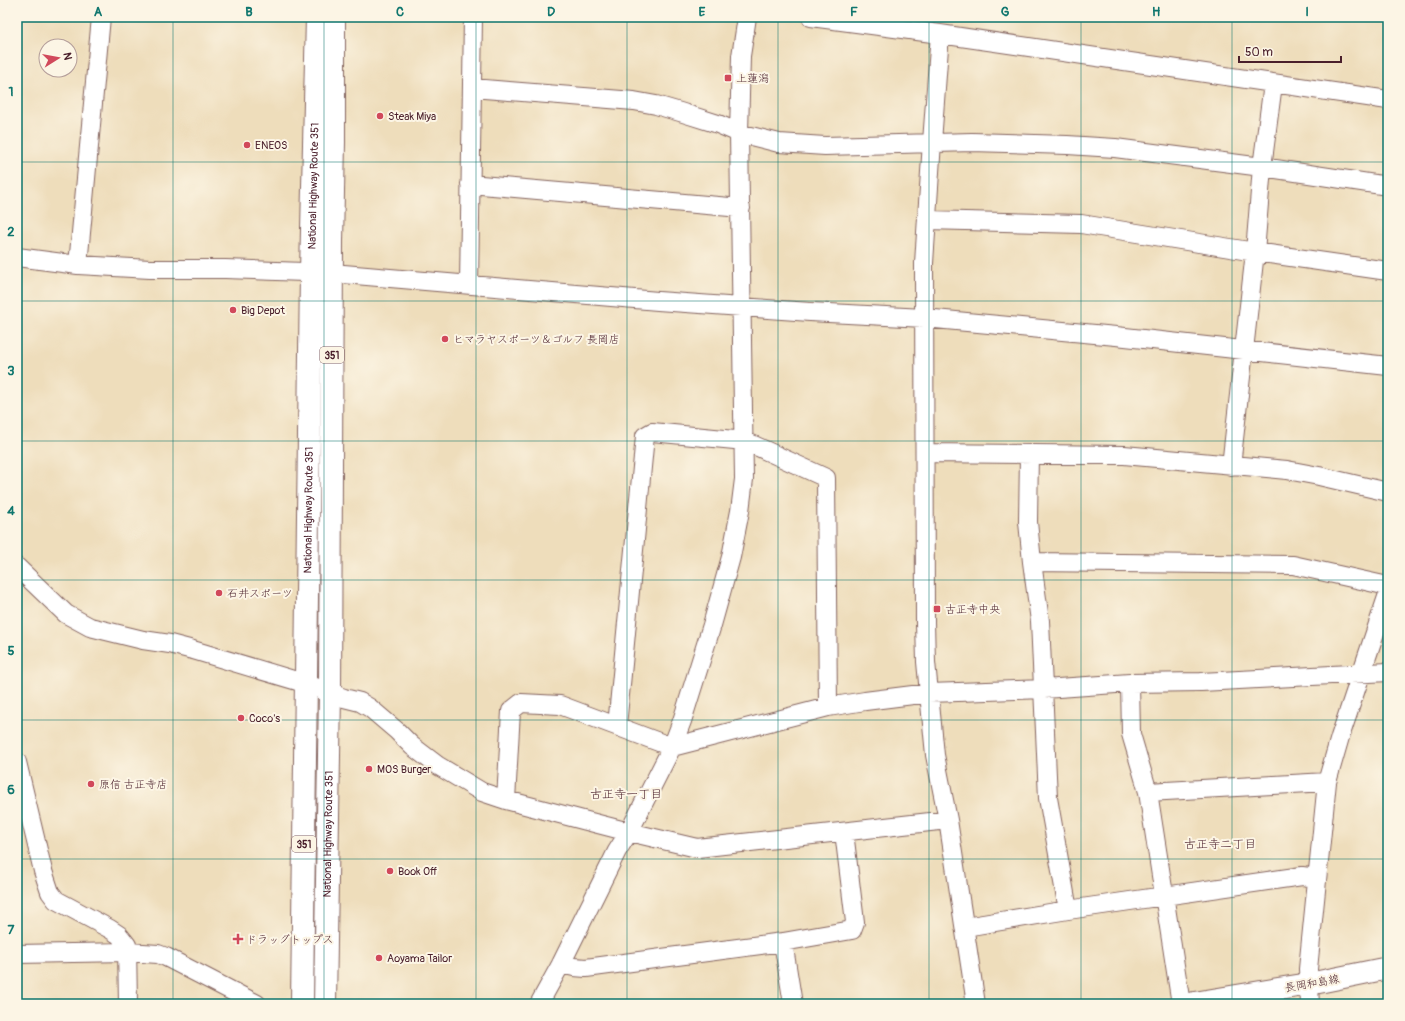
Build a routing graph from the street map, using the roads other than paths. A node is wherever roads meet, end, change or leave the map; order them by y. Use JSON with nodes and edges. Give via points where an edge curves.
{"nodes":[{"id":1,"x":102,"y":17,"type":"edge"},
{"id":2,"x":317,"y":17,"type":"edge"},
{"id":3,"x":334,"y":17,"type":"edge"},
{"id":4,"x":473,"y":17,"type":"edge"},
{"id":5,"x":747,"y":17,"type":"edge"},
{"id":6,"x":810,"y":17,"type":"edge"},
{"id":7,"x":940,"y":34,"type":"junction"},
{"id":8,"x":1273,"y":84,"type":"junction"},
{"id":9,"x":472,"y":88,"type":"junction"},
{"id":10,"x":1388,"y":100,"type":"edge"},
{"id":11,"x":739,"y":133,"type":"junction"},
{"id":12,"x":932,"y":142,"type":"junction"},
{"id":13,"x":1262,"y":166,"type":"junction"},
{"id":14,"x":470,"y":184,"type":"junction"},
{"id":15,"x":1388,"y":186,"type":"edge"},
{"id":16,"x":741,"y":208,"type":"junction"},
{"id":17,"x":927,"y":220,"type":"junction"},
{"id":18,"x":1255,"y":252,"type":"junction"},
{"id":19,"x":17,"y":257,"type":"edge"},
{"id":20,"x":78,"y":265,"type":"junction"},
{"id":21,"x":1388,"y":271,"type":"edge"},
{"id":22,"x":322,"y":272,"type":"junction"},
{"id":23,"x":469,"y":285,"type":"junction"},
{"id":24,"x":742,"y":307,"type":"junction"},
{"id":25,"x":924,"y":318,"type":"junction"},
{"id":26,"x":1243,"y":350,"type":"junction"},
{"id":27,"x":1388,"y":366,"type":"edge"},
{"id":28,"x":745,"y":441,"type":"junction"},
{"id":29,"x":925,"y":453,"type":"junction"},
{"id":30,"x":1029,"y":454,"type":"junction"},
{"id":31,"x":1231,"y":466,"type":"junction"},
{"id":32,"x":1388,"y":492,"type":"edge"},
{"id":33,"x":1032,"y":562,"type":"junction"},
{"id":34,"x":17,"y":566,"type":"edge"},
{"id":35,"x":1388,"y":586,"type":"edge"},
{"id":36,"x":1388,"y":594,"type":"edge"},
{"id":37,"x":1388,"y":672,"type":"edge"},
{"id":38,"x":1362,"y":674,"type":"junction"},
{"id":39,"x":1130,"y":683,"type":"junction"},
{"id":40,"x":307,"y":684,"type":"junction"},
{"id":41,"x":1044,"y":689,"type":"junction"},
{"id":42,"x":330,"y":693,"type":"junction"},
{"id":43,"x":929,"y":693,"type":"junction"},
{"id":44,"x":828,"y":707,"type":"junction"},
{"id":45,"x":617,"y":726,"type":"junction"},
{"id":46,"x":672,"y":747,"type":"junction"},
{"id":47,"x":17,"y":762,"type":"edge"},
{"id":48,"x":1327,"y":782,"type":"junction"},
{"id":49,"x":1148,"y":792,"type":"junction"},
{"id":50,"x":506,"y":800,"type":"junction"},
{"id":51,"x":948,"y":820,"type":"junction"},
{"id":52,"x":629,"y":832,"type":"junction"},
{"id":53,"x":844,"y":832,"type":"junction"},
{"id":54,"x":1316,"y":878,"type":"junction"},
{"id":55,"x":1165,"y":896,"type":"junction"},
{"id":56,"x":1068,"y":910,"type":"junction"},
{"id":57,"x":965,"y":927,"type":"junction"},
{"id":58,"x":783,"y":942,"type":"junction"},
{"id":59,"x":128,"y":952,"type":"junction"},
{"id":60,"x":17,"y":954,"type":"edge"},
{"id":61,"x":561,"y":964,"type":"junction"},
{"id":62,"x":1388,"y":968,"type":"edge"},
{"id":63,"x":1309,"y":994,"type":"edge"},
{"id":64,"x":128,"y":1004,"type":"edge"},
{"id":65,"x":257,"y":1004,"type":"edge"},
{"id":66,"x":302,"y":1004,"type":"edge"},
{"id":67,"x":325,"y":1004,"type":"edge"},
{"id":68,"x":539,"y":1004,"type":"edge"},
{"id":69,"x":793,"y":1004,"type":"edge"},
{"id":70,"x":976,"y":1004,"type":"edge"},
{"id":71,"x":1181,"y":1004,"type":"edge"},
{"id":72,"x":1188,"y":1004,"type":"edge"}],
"edges":[{"from":1,"to":20,"type":"street"},
{"from":2,"to":22,"type":"main road","name":"National Highway Route 351","number":"351"},
{"from":3,"to":22,"type":"main road","name":"National Highway Route 351","number":"351","via":[[332,242]]},
{"from":4,"to":9,"type":"street"},
{"from":5,"to":11,"type":"street","via":[[741,56]]},
{"from":6,"to":7,"type":"street"},
{"from":7,"to":8,"type":"street"},
{"from":7,"to":12,"type":"street"},
{"from":8,"to":10,"type":"street"},
{"from":8,"to":13,"type":"street"},
{"from":9,"to":11,"type":"street","via":[[634,101],[680,112]]},
{"from":9,"to":14,"type":"street"},
{"from":11,"to":12,"type":"street","via":[[779,143],[825,146]]},
{"from":11,"to":16,"type":"street"},
{"from":12,"to":13,"type":"street","via":[[1067,144]]},
{"from":12,"to":17,"type":"street"},
{"from":13,"to":15,"type":"street"},
{"from":13,"to":18,"type":"street"},
{"from":14,"to":16,"type":"street"},
{"from":14,"to":23,"type":"street"},
{"from":16,"to":24,"type":"street"},
{"from":17,"to":18,"type":"street","via":[[1080,224]]},
{"from":17,"to":25,"type":"street"},
{"from":18,"to":21,"type":"street"},
{"from":18,"to":26,"type":"street"},
{"from":19,"to":20,"type":"street"},
{"from":20,"to":22,"type":"street"},
{"from":22,"to":23,"type":"street"},
{"from":22,"to":40,"type":"main road","name":"National Highway Route 351","number":"351"},
{"from":22,"to":42,"type":"main road","name":"National Highway Route 351","number":"351"},
{"from":23,"to":24,"type":"street"},
{"from":24,"to":25,"type":"street"},
{"from":24,"to":28,"type":"street"},
{"from":25,"to":26,"type":"street"},
{"from":25,"to":29,"type":"street"},
{"from":26,"to":27,"type":"street"},
{"from":26,"to":31,"type":"street"},
{"from":28,"to":44,"type":"street","via":[[826,478]]},
{"from":28,"to":45,"type":"street","via":[[652,432],[645,436]]},
{"from":28,"to":46,"type":"street","via":[[744,479],[731,556],[698,673]]},
{"from":29,"to":30,"type":"street"},
{"from":29,"to":43,"type":"street","via":[[925,622]]},
{"from":30,"to":31,"type":"street","via":[[1124,455]]},
{"from":30,"to":33,"type":"street","via":[[1028,522]]},
{"from":31,"to":32,"type":"street","via":[[1293,471]]},
{"from":33,"to":35,"type":"street","via":[[1293,565]]},
{"from":33,"to":41,"type":"street","via":[[1040,620]]},
{"from":34,"to":40,"type":"street","via":[[66,614],[90,627],[193,650]]},
{"from":36,"to":38,"type":"street"},
{"from":37,"to":38,"type":"street"},
{"from":38,"to":39,"type":"street"},
{"from":38,"to":48,"type":"street"},
{"from":39,"to":41,"type":"street"},
{"from":39,"to":49,"type":"street","via":[[1131,734]]},
{"from":40,"to":42,"type":"street"},
{"from":40,"to":66,"type":"main road","name":"National Highway Route 351","number":"351"},
{"from":41,"to":43,"type":"street"},
{"from":41,"to":56,"type":"street","via":[[1048,798]]},
{"from":42,"to":50,"type":"street","via":[[360,702],[370,708],[437,765],[482,792]]},
{"from":42,"to":67,"type":"main road","name":"National Highway Route 351","number":"351"},
{"from":43,"to":44,"type":"street"},
{"from":43,"to":51,"type":"street","via":[[935,754]]},
{"from":44,"to":46,"type":"street"},
{"from":45,"to":46,"type":"street"},
{"from":45,"to":50,"type":"street","via":[[560,705],[521,703],[511,711]]},
{"from":46,"to":52,"type":"street"},
{"from":47,"to":59,"type":"street","via":[[50,892],[56,900],[119,935],[127,945]]},
{"from":48,"to":49,"type":"street"},
{"from":48,"to":54,"type":"street"},
{"from":49,"to":55,"type":"street"},
{"from":50,"to":52,"type":"street"},
{"from":51,"to":53,"type":"street"},
{"from":51,"to":57,"type":"street"},
{"from":52,"to":53,"type":"street","via":[[697,848]]},
{"from":52,"to":61,"type":"street"},
{"from":53,"to":58,"type":"street","via":[[855,922],[852,930]]},
{"from":54,"to":55,"type":"street","via":[[1302,876]]},
{"from":54,"to":63,"type":"street","via":[[1308,969]]},
{"from":55,"to":56,"type":"street"},
{"from":55,"to":71,"type":"street"},
{"from":56,"to":57,"type":"street"},
{"from":57,"to":70,"type":"street"},
{"from":58,"to":61,"type":"street","via":[[586,968]]},
{"from":58,"to":69,"type":"street"},
{"from":59,"to":60,"type":"street"},
{"from":59,"to":64,"type":"street"},
{"from":59,"to":65,"type":"street","via":[[166,957]]},
{"from":61,"to":68,"type":"street"},
{"from":62,"to":63,"type":"main road","name":"長岡和島線"},
{"from":63,"to":72,"type":"main road","name":"長岡和島線"}]}
